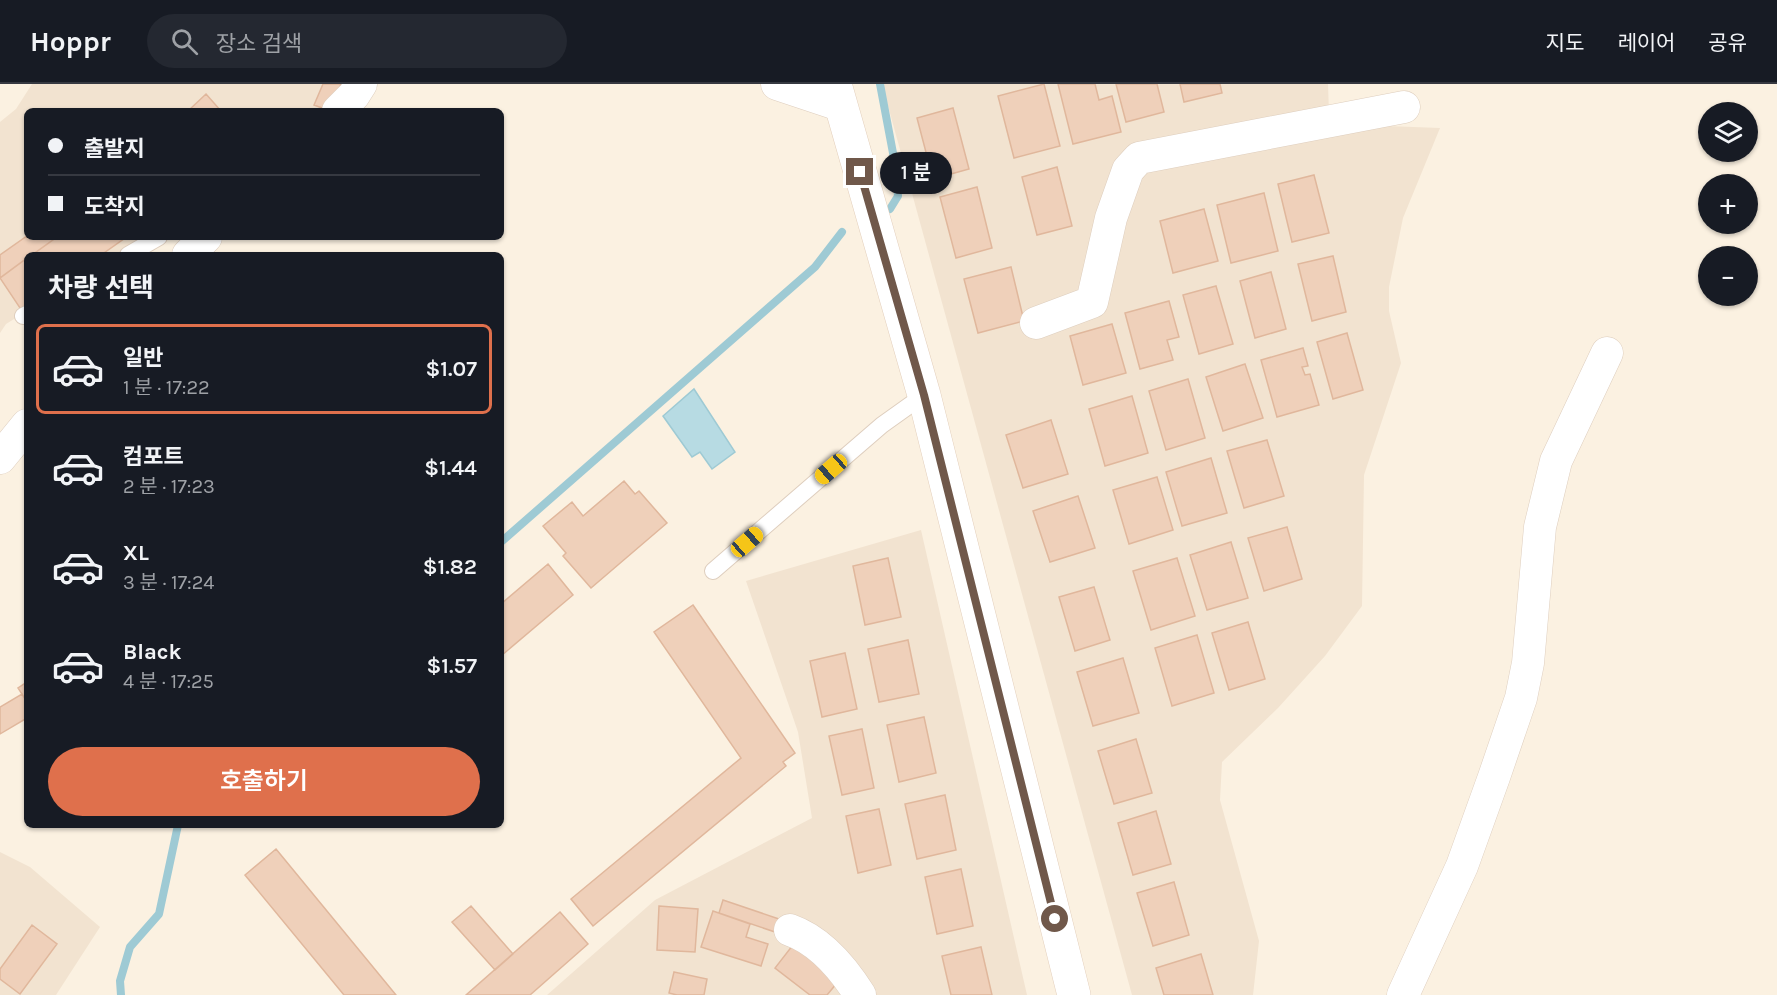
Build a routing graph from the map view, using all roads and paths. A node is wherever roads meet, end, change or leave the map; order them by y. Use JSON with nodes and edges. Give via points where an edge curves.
{"nodes":[{"id":1,"x":361,"y":84,"type":"edge"},
{"id":2,"x":777,"y":84,"type":"edge"},
{"id":3,"x":838,"y":94,"type":"edge"},
{"id":4,"x":1404,"y":107,"type":"dead end"},
{"id":5,"x":341,"y":108,"type":"edge"},
{"id":6,"x":154,"y":240,"type":"edge"},
{"id":7,"x":203,"y":240,"type":"edge"},
{"id":8,"x":133,"y":252,"type":"edge"},
{"id":9,"x":191,"y":252,"type":"edge"},
{"id":10,"x":1036,"y":322,"type":"dead end"},
{"id":11,"x":1607,"y":353,"type":"dead end"},
{"id":12,"x":924,"y":395,"type":"junction"},
{"id":13,"x":24,"y":429,"type":"edge"},
{"id":14,"x":0,"y":458,"type":"edge"},
{"id":15,"x":713,"y":572,"type":"dead end"},
{"id":16,"x":790,"y":930,"type":"dead end"},
{"id":17,"x":860,"y":995,"type":"edge"},
{"id":18,"x":1074,"y":995,"type":"edge"},
{"id":19,"x":1403,"y":995,"type":"edge"}],
"edges":[{"from":1,"to":5,"type":"street"},
{"from":2,"to":3,"type":"street"},
{"from":3,"to":12,"type":"street"},
{"from":4,"to":10,"type":"street","via":[[1139,158],[1128,170],[1111,218],[1092,302]]},
{"from":6,"to":8,"type":"lane"},
{"from":7,"to":9,"type":"street"},
{"from":11,"to":19,"type":"street","via":[[1556,461],[1540,527],[1528,663],[1521,698],[1462,866]]},
{"from":12,"to":15,"type":"lane","via":[[882,424]]},
{"from":12,"to":18,"type":"street"},
{"from":13,"to":14,"type":"street"},
{"from":16,"to":17,"type":"street","via":[[805,936],[833,959]]}]}
